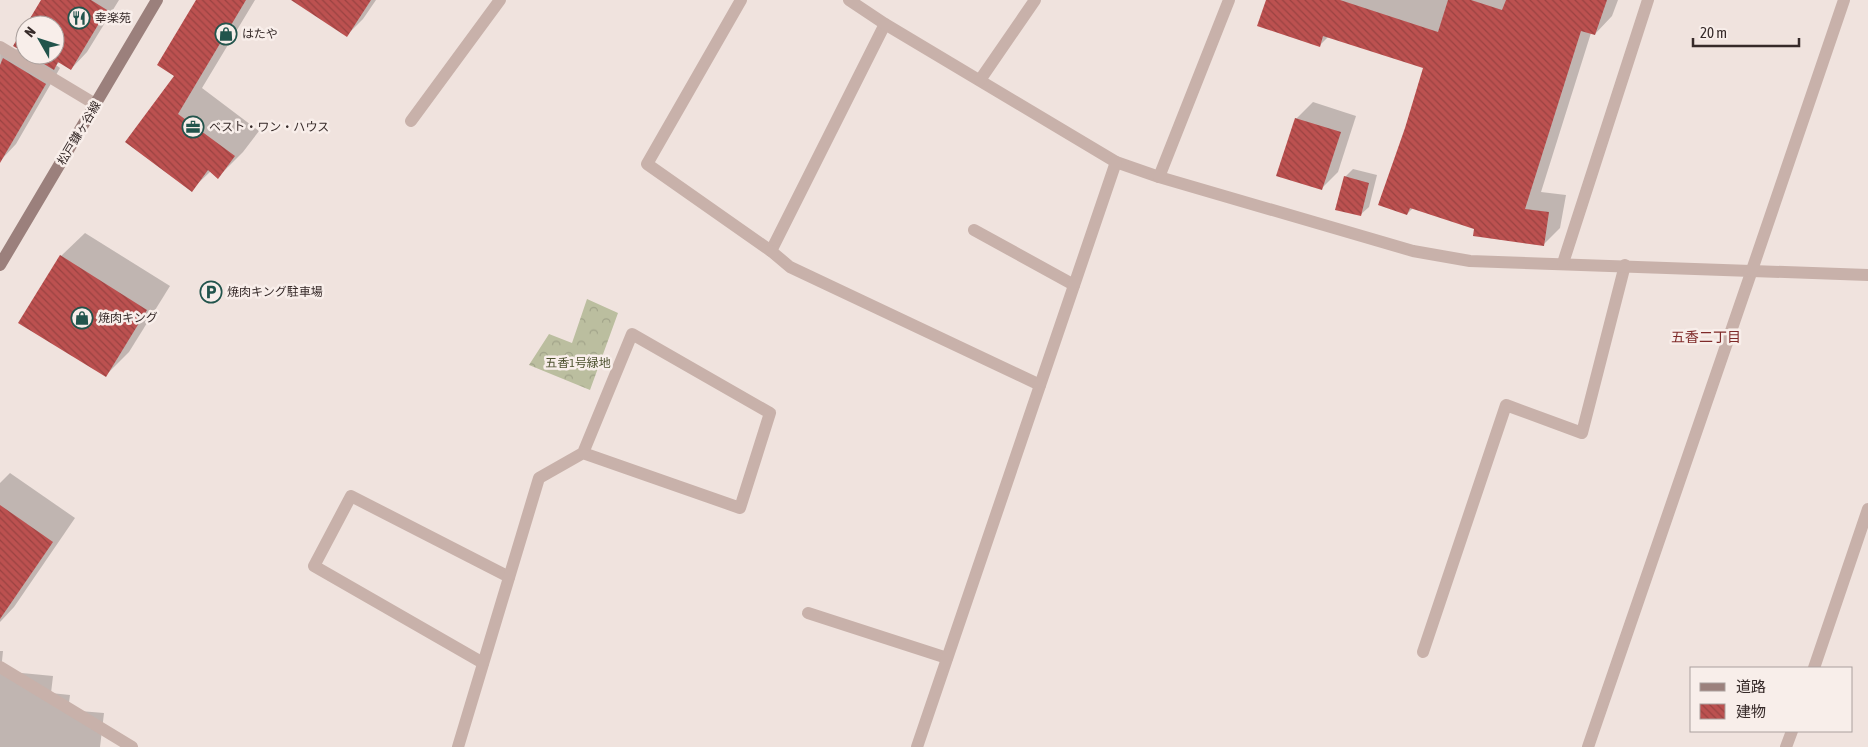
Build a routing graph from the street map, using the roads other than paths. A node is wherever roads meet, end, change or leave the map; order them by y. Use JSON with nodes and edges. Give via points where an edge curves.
{"nodes":[{"id":1,"x":157,"y":0,"type":"edge"},
{"id":2,"x":500,"y":0,"type":"edge"},
{"id":3,"x":741,"y":0,"type":"edge"},
{"id":4,"x":849,"y":0,"type":"edge"},
{"id":5,"x":1035,"y":0,"type":"edge"},
{"id":6,"x":1229,"y":0,"type":"edge"},
{"id":7,"x":1648,"y":0,"type":"edge"},
{"id":8,"x":1844,"y":0,"type":"edge"},
{"id":9,"x":885,"y":24,"type":"junction"},
{"id":10,"x":0,"y":47,"type":"edge"},
{"id":11,"x":980,"y":80,"type":"junction"},
{"id":12,"x":95,"y":104,"type":"junction"},
{"id":13,"x":411,"y":120,"type":"dead end"},
{"id":14,"x":1116,"y":162,"type":"junction"},
{"id":15,"x":1159,"y":177,"type":"junction"},
{"id":16,"x":974,"y":230,"type":"dead end"},
{"id":17,"x":771,"y":251,"type":"junction"},
{"id":18,"x":1564,"y":263,"type":"junction"},
{"id":19,"x":0,"y":265,"type":"edge"},
{"id":20,"x":1625,"y":265,"type":"junction"},
{"id":21,"x":1752,"y":270,"type":"junction"},
{"id":22,"x":1868,"y":275,"type":"edge"},
{"id":23,"x":1074,"y":285,"type":"junction"},
{"id":24,"x":1040,"y":385,"type":"junction"},
{"id":25,"x":583,"y":453,"type":"junction"},
{"id":26,"x":1868,"y":509,"type":"edge"},
{"id":27,"x":509,"y":577,"type":"junction"},
{"id":28,"x":808,"y":613,"type":"dead end"},
{"id":29,"x":1423,"y":652,"type":"dead end"},
{"id":30,"x":947,"y":658,"type":"junction"},
{"id":31,"x":483,"y":663,"type":"junction"},
{"id":32,"x":0,"y":667,"type":"edge"},
{"id":33,"x":1814,"y":667,"type":"edge"},
{"id":34,"x":1792,"y":732,"type":"edge"},
{"id":35,"x":132,"y":747,"type":"edge"},
{"id":36,"x":458,"y":747,"type":"edge"},
{"id":37,"x":917,"y":747,"type":"edge"},
{"id":38,"x":1588,"y":747,"type":"edge"},
{"id":39,"x":1786,"y":747,"type":"edge"}],
"edges":[{"from":1,"to":12,"type":"main road","name":"松戸鎌ヶ谷線"},
{"from":2,"to":13,"type":"street"},
{"from":3,"to":17,"type":"street","via":[[647,164]]},
{"from":4,"to":9,"type":"street"},
{"from":5,"to":11,"type":"street"},
{"from":6,"to":15,"type":"street"},
{"from":7,"to":18,"type":"street"},
{"from":8,"to":21,"type":"street"},
{"from":9,"to":11,"type":"street"},
{"from":9,"to":17,"type":"street"},
{"from":10,"to":12,"type":"street"},
{"from":11,"to":14,"type":"street"},
{"from":12,"to":19,"type":"main road","name":"松戸鎌ヶ谷線"},
{"from":14,"to":15,"type":"street"},
{"from":14,"to":23,"type":"street"},
{"from":15,"to":18,"type":"street","via":[[1413,251],[1470,261]]},
{"from":16,"to":23,"type":"street"},
{"from":17,"to":24,"type":"street","via":[[790,267]]},
{"from":18,"to":20,"type":"street"},
{"from":20,"to":21,"type":"street"},
{"from":20,"to":29,"type":"street","via":[[1582,433],[1506,405]]},
{"from":21,"to":22,"type":"street"},
{"from":21,"to":38,"type":"street"},
{"from":23,"to":24,"type":"street"},
{"from":24,"to":30,"type":"street"},
{"from":25,"to":25,"type":"street","via":[[632,334],[770,414],[740,508]]},
{"from":25,"to":27,"type":"street","via":[[538,478]]},
{"from":26,"to":33,"type":"street"},
{"from":27,"to":31,"type":"street"},
{"from":27,"to":31,"type":"street","via":[[351,496],[314,566]]},
{"from":28,"to":30,"type":"street"},
{"from":30,"to":37,"type":"street"},
{"from":31,"to":36,"type":"street"},
{"from":32,"to":35,"type":"street"},
{"from":34,"to":39,"type":"street"}]}
